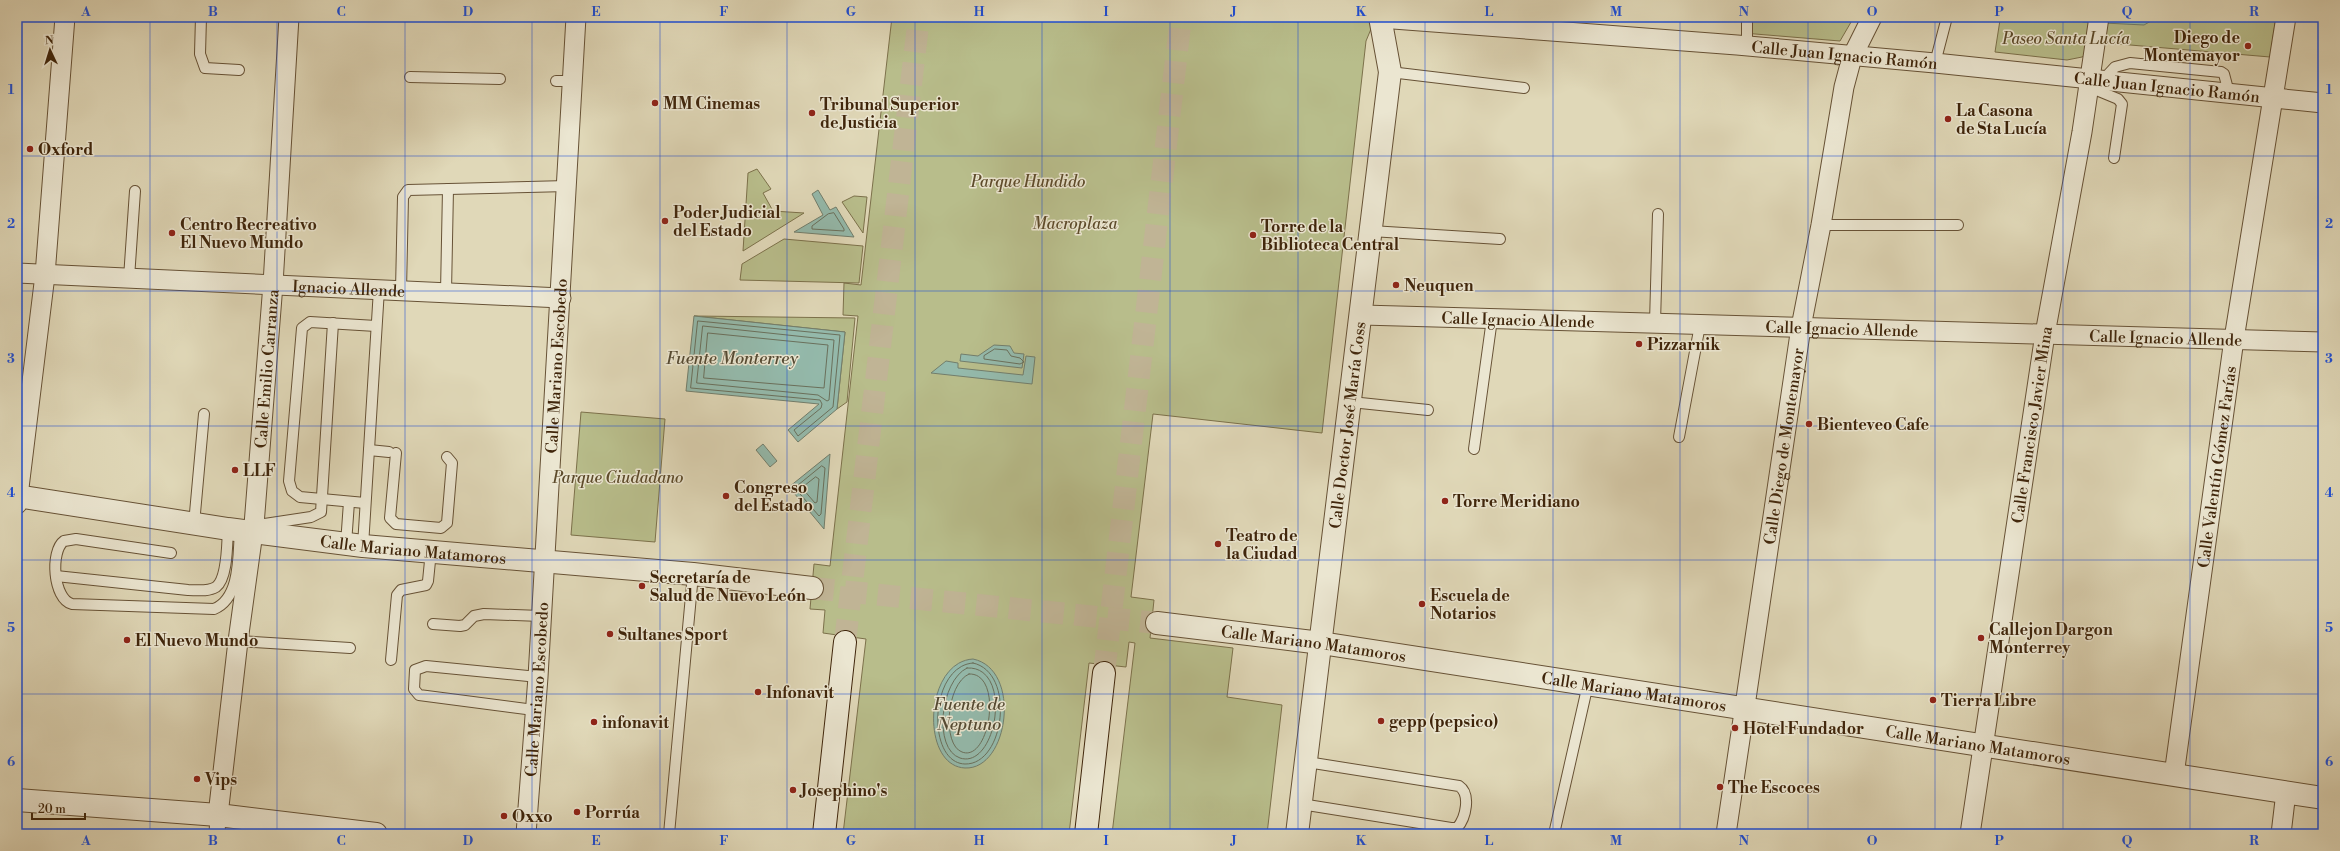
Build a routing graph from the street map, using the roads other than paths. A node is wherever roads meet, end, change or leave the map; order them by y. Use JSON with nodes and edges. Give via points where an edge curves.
{"nodes":[{"id":1,"x":65,"y":17,"type":"edge"},
{"id":2,"x":201,"y":17,"type":"edge"},
{"id":3,"x":289,"y":17,"type":"edge"},
{"id":4,"x":576,"y":17,"type":"edge"},
{"id":5,"x":1375,"y":17,"type":"edge"},
{"id":6,"x":1748,"y":17,"type":"edge"},
{"id":7,"x":1872,"y":17,"type":"edge"},
{"id":8,"x":1946,"y":17,"type":"edge"},
{"id":9,"x":2098,"y":17,"type":"edge"},
{"id":10,"x":2286,"y":17,"type":"edge"},
{"id":11,"x":1746,"y":46,"type":"junction"},
{"id":12,"x":1852,"y":57,"type":"junction"},
{"id":13,"x":1935,"y":63,"type":"junction"},
{"id":14,"x":239,"y":70,"type":"dead end"},
{"id":15,"x":1390,"y":72,"type":"junction"},
{"id":16,"x":410,"y":77,"type":"dead end"},
{"id":17,"x":500,"y":79,"type":"dead end"},
{"id":18,"x":2094,"y":83,"type":"junction"},
{"id":19,"x":1524,"y":88,"type":"dead end"},
{"id":20,"x":2274,"y":98,"type":"junction"},
{"id":21,"x":2323,"y":103,"type":"edge"},
{"id":22,"x":2114,"y":158,"type":"dead end"},
{"id":23,"x":567,"y":186,"type":"junction"},
{"id":24,"x":448,"y":189,"type":"junction"},
{"id":25,"x":135,"y":191,"type":"dead end"},
{"id":26,"x":1658,"y":214,"type":"dead end"},
{"id":27,"x":1821,"y":225,"type":"junction"},
{"id":28,"x":1958,"y":225,"type":"dead end"},
{"id":29,"x":1371,"y":231,"type":"junction"},
{"id":30,"x":1500,"y":239,"type":"dead end"},
{"id":31,"x":17,"y":273,"type":"edge"},
{"id":32,"x":45,"y":275,"type":"junction"},
{"id":33,"x":129,"y":278,"type":"junction"},
{"id":34,"x":273,"y":284,"type":"junction"},
{"id":35,"x":379,"y":289,"type":"junction"},
{"id":36,"x":402,"y":290,"type":"junction"},
{"id":37,"x":446,"y":292,"type":"junction"},
{"id":38,"x":561,"y":298,"type":"junction"},
{"id":39,"x":1362,"y":315,"type":"junction"},
{"id":40,"x":1492,"y":319,"type":"junction"},
{"id":41,"x":334,"y":323,"type":"junction"},
{"id":42,"x":1655,"y":323,"type":"junction"},
{"id":43,"x":1700,"y":325,"type":"junction"},
{"id":44,"x":376,"y":326,"type":"junction"},
{"id":45,"x":1801,"y":328,"type":"junction"},
{"id":46,"x":2045,"y":334,"type":"junction"},
{"id":47,"x":2234,"y":339,"type":"junction"},
{"id":48,"x":2323,"y":342,"type":"edge"},
{"id":49,"x":1351,"y":402,"type":"junction"},
{"id":50,"x":1428,"y":410,"type":"dead end"},
{"id":51,"x":204,"y":414,"type":"dead end"},
{"id":52,"x":1679,"y":437,"type":"dead end"},
{"id":53,"x":1474,"y":449,"type":"dead end"},
{"id":54,"x":369,"y":450,"type":"junction"},
{"id":55,"x":447,"y":458,"type":"dead end"},
{"id":56,"x":17,"y":499,"type":"edge"},
{"id":57,"x":323,"y":499,"type":"junction"},
{"id":58,"x":349,"y":502,"type":"junction"},
{"id":59,"x":365,"y":503,"type":"junction"},
{"id":60,"x":194,"y":524,"type":"junction"},
{"id":61,"x":244,"y":529,"type":"junction"},
{"id":62,"x":354,"y":545,"type":"junction"},
{"id":63,"x":431,"y":551,"type":"junction"},
{"id":64,"x":171,"y":553,"type":"dead end"},
{"id":65,"x":545,"y":562,"type":"junction"},
{"id":66,"x":693,"y":574,"type":"junction"},
{"id":67,"x":56,"y":576,"type":"junction"},
{"id":68,"x":812,"y":588,"type":"tunnel mouth"},
{"id":69,"x":541,"y":616,"type":"junction"},
{"id":70,"x":1157,"y":623,"type":"tunnel mouth"},
{"id":71,"x":433,"y":624,"type":"dead end"},
{"id":72,"x":238,"y":641,"type":"junction"},
{"id":73,"x":845,"y":642,"type":"tunnel mouth"},
{"id":74,"x":1321,"y":643,"type":"junction"},
{"id":75,"x":350,"y":648,"type":"dead end"},
{"id":76,"x":391,"y":660,"type":"dead end"},
{"id":77,"x":1104,"y":674,"type":"tunnel mouth"},
{"id":78,"x":538,"y":677,"type":"junction"},
{"id":79,"x":1588,"y":684,"type":"junction"},
{"id":80,"x":1745,"y":709,"type":"junction"},
{"id":81,"x":534,"y":710,"type":"junction"},
{"id":82,"x":1984,"y":747,"type":"junction"},
{"id":83,"x":1307,"y":762,"type":"junction"},
{"id":84,"x":2174,"y":775,"type":"junction"},
{"id":85,"x":2286,"y":792,"type":"junction"},
{"id":86,"x":2323,"y":798,"type":"edge"},
{"id":87,"x":17,"y":800,"type":"edge"},
{"id":88,"x":1301,"y":804,"type":"junction"},
{"id":89,"x":218,"y":824,"type":"edge"},
{"id":90,"x":376,"y":834,"type":"edge"},
{"id":91,"x":526,"y":834,"type":"edge"},
{"id":92,"x":669,"y":834,"type":"edge"},
{"id":93,"x":824,"y":834,"type":"edge"},
{"id":94,"x":1086,"y":834,"type":"edge"},
{"id":95,"x":1297,"y":834,"type":"edge"},
{"id":96,"x":1554,"y":834,"type":"edge"},
{"id":97,"x":1726,"y":834,"type":"edge"},
{"id":98,"x":1970,"y":834,"type":"edge"},
{"id":99,"x":2281,"y":834,"type":"edge"}],
"edges":[{"from":1,"to":32,"type":"street"},
{"from":2,"to":14,"type":"lane","via":[[200,54],[205,68]]},
{"from":3,"to":34,"type":"street","name":"Calle Emilio Carranza"},
{"from":4,"to":23,"type":"street","name":"Calle Mariano Escobedo","via":[[564,81]]},
{"from":5,"to":11,"type":"street","name":"Calle Juan Ignacio Ramón"},
{"from":5,"to":15,"type":"street","name":"Calle Doctor José María Coss"},
{"from":6,"to":11,"type":"lane"},
{"from":7,"to":12,"type":"street","name":"Calle Diego de Montemayor"},
{"from":8,"to":13,"type":"lane"},
{"from":9,"to":18,"type":"street","name":"Calle Francisco Javier Mina"},
{"from":10,"to":20,"type":"street","name":"Calle Valentín Gómez Farías"},
{"from":11,"to":12,"type":"street","name":"Calle Juan Ignacio Ramón"},
{"from":12,"to":13,"type":"street","name":"Calle Juan Ignacio Ramón"},
{"from":12,"to":27,"type":"street","name":"Calle Diego de Montemayor","via":[[1844,87]]},
{"from":13,"to":18,"type":"street","name":"Calle Juan Ignacio Ramón"},
{"from":15,"to":19,"type":"lane"},
{"from":15,"to":29,"type":"street","name":"Calle Doctor José María Coss"},
{"from":16,"to":17,"type":"lane"},
{"from":18,"to":20,"type":"street","name":"Calle Juan Ignacio Ramón"},
{"from":18,"to":22,"type":"lane","via":[[2122,104]]},
{"from":18,"to":46,"type":"street","name":"Calle Francisco Javier Mina"},
{"from":20,"to":21,"type":"street","name":"Calle Juan Ignacio Ramón"},
{"from":20,"to":47,"type":"street","name":"Calle Valentín Gómez Farías"},
{"from":23,"to":24,"type":"lane"},
{"from":23,"to":38,"type":"street","name":"Calle Mariano Escobedo"},
{"from":24,"to":36,"type":"lane","via":[[412,189],[404,194]]},
{"from":24,"to":37,"type":"lane"},
{"from":25,"to":33,"type":"lane"},
{"from":26,"to":42,"type":"lane"},
{"from":27,"to":28,"type":"lane"},
{"from":27,"to":45,"type":"street","name":"Calle Diego de Montemayor"},
{"from":29,"to":30,"type":"lane"},
{"from":29,"to":39,"type":"street","name":"Calle Doctor José María Coss"},
{"from":31,"to":32,"type":"street","name":"Ignacio Allende"},
{"from":32,"to":33,"type":"street","name":"Ignacio Allende"},
{"from":32,"to":56,"type":"street"},
{"from":33,"to":34,"type":"street","name":"Ignacio Allende"},
{"from":34,"to":35,"type":"street","name":"Ignacio Allende"},
{"from":34,"to":61,"type":"street","name":"Calle Emilio Carranza"},
{"from":35,"to":36,"type":"street","name":"Ignacio Allende"},
{"from":35,"to":44,"type":"lane"},
{"from":36,"to":37,"type":"street","name":"Ignacio Allende"},
{"from":37,"to":38,"type":"street","name":"Ignacio Allende"},
{"from":38,"to":65,"type":"street","name":"Calle Mariano Escobedo"},
{"from":39,"to":40,"type":"street","name":"Calle Ignacio Allende"},
{"from":39,"to":49,"type":"street","name":"Calle Doctor José María Coss"},
{"from":40,"to":42,"type":"street","name":"Calle Ignacio Allende"},
{"from":40,"to":53,"type":"lane"},
{"from":41,"to":44,"type":"lane"},
{"from":41,"to":57,"type":"lane"},
{"from":41,"to":57,"type":"lane","via":[[310,322],[302,328],[289,481],[292,491],[300,497]]},
{"from":42,"to":43,"type":"street","name":"Calle Ignacio Allende"},
{"from":43,"to":45,"type":"street","name":"Calle Ignacio Allende"},
{"from":43,"to":52,"type":"lane"},
{"from":44,"to":54,"type":"lane"},
{"from":45,"to":46,"type":"street","name":"Calle Ignacio Allende"},
{"from":45,"to":80,"type":"street","name":"Calle Diego de Montemayor"},
{"from":46,"to":47,"type":"street","name":"Calle Ignacio Allende"},
{"from":46,"to":82,"type":"street","name":"Calle Francisco Javier Mina"},
{"from":47,"to":48,"type":"street","name":"Calle Ignacio Allende"},
{"from":47,"to":84,"type":"street","name":"Calle Valentín Gómez Farías"},
{"from":49,"to":50,"type":"lane"},
{"from":49,"to":74,"type":"street","name":"Calle Doctor José María Coss"},
{"from":51,"to":60,"type":"lane"},
{"from":54,"to":55,"type":"lane","via":[[393,452],[390,518],[396,524],[441,528],[447,523],[452,463]]},
{"from":54,"to":59,"type":"lane"},
{"from":56,"to":60,"type":"street","name":"Calle Mariano Matamoros"},
{"from":57,"to":58,"type":"lane"},
{"from":57,"to":61,"type":"lane","via":[[320,512],[315,517]]},
{"from":58,"to":59,"type":"lane"},
{"from":58,"to":62,"type":"lane"},
{"from":59,"to":62,"type":"lane"},
{"from":60,"to":61,"type":"street","name":"Calle Mariano Matamoros"},
{"from":61,"to":62,"type":"street","name":"Calle Mariano Matamoros"},
{"from":61,"to":67,"type":"lane","via":[[219,583],[209,590]]},
{"from":61,"to":67,"type":"lane","via":[[229,599],[224,605],[214,609],[72,604],[61,597]]},
{"from":61,"to":72,"type":"street","name":"Calle Emilio Carranza"},
{"from":62,"to":63,"type":"street","name":"Calle Mariano Matamoros"},
{"from":63,"to":65,"type":"street","name":"Calle Mariano Matamoros"},
{"from":63,"to":76,"type":"lane","via":[[426,585],[401,590],[397,596]]},
{"from":64,"to":67,"type":"lane","via":[[70,540],[60,544],[58,549]]},
{"from":65,"to":66,"type":"street","name":"Calle Mariano Matamoros"},
{"from":65,"to":69,"type":"street","name":"Calle Mariano Escobedo"},
{"from":66,"to":68,"type":"street","name":"Calle Mariano Matamoros"},
{"from":66,"to":92,"type":"lane"},
{"from":69,"to":71,"type":"lane","via":[[484,614],[474,616],[460,626]]},
{"from":69,"to":78,"type":"street","name":"Calle Mariano Escobedo"},
{"from":70,"to":74,"type":"street","name":"Calle Mariano Matamoros"},
{"from":72,"to":75,"type":"lane"},
{"from":72,"to":89,"type":"street","name":"Calle Emilio Carranza"},
{"from":73,"to":93,"type":"street"},
{"from":74,"to":79,"type":"street","name":"Calle Mariano Matamoros"},
{"from":74,"to":83,"type":"street","name":"Calle Doctor José María Coss"},
{"from":77,"to":94,"type":"street"},
{"from":78,"to":81,"type":"street","name":"Calle Mariano Escobedo"},
{"from":78,"to":81,"type":"lane","via":[[426,666],[415,670],[414,689],[419,695]]},
{"from":79,"to":80,"type":"street","name":"Calle Mariano Matamoros"},
{"from":79,"to":96,"type":"lane"},
{"from":80,"to":82,"type":"street","name":"Calle Mariano Matamoros"},
{"from":80,"to":97,"type":"street","name":"Calle Diego de Montemayor"},
{"from":81,"to":91,"type":"street","name":"Calle Mariano Escobedo"},
{"from":82,"to":84,"type":"street","name":"Calle Mariano Matamoros"},
{"from":82,"to":98,"type":"street","name":"Calle Francisco Javier Mina"},
{"from":83,"to":88,"type":"street","name":"Calle Doctor José María Coss"},
{"from":83,"to":88,"type":"lane","via":[[1459,786],[1467,797],[1461,824],[1457,828]]},
{"from":84,"to":85,"type":"street","name":"Calle Mariano Matamoros"},
{"from":85,"to":86,"type":"street","name":"Calle Mariano Matamoros"},
{"from":85,"to":99,"type":"street"},
{"from":87,"to":89,"type":"street"},
{"from":88,"to":95,"type":"street","name":"Calle Doctor José María Coss"},
{"from":89,"to":90,"type":"street"}]}
